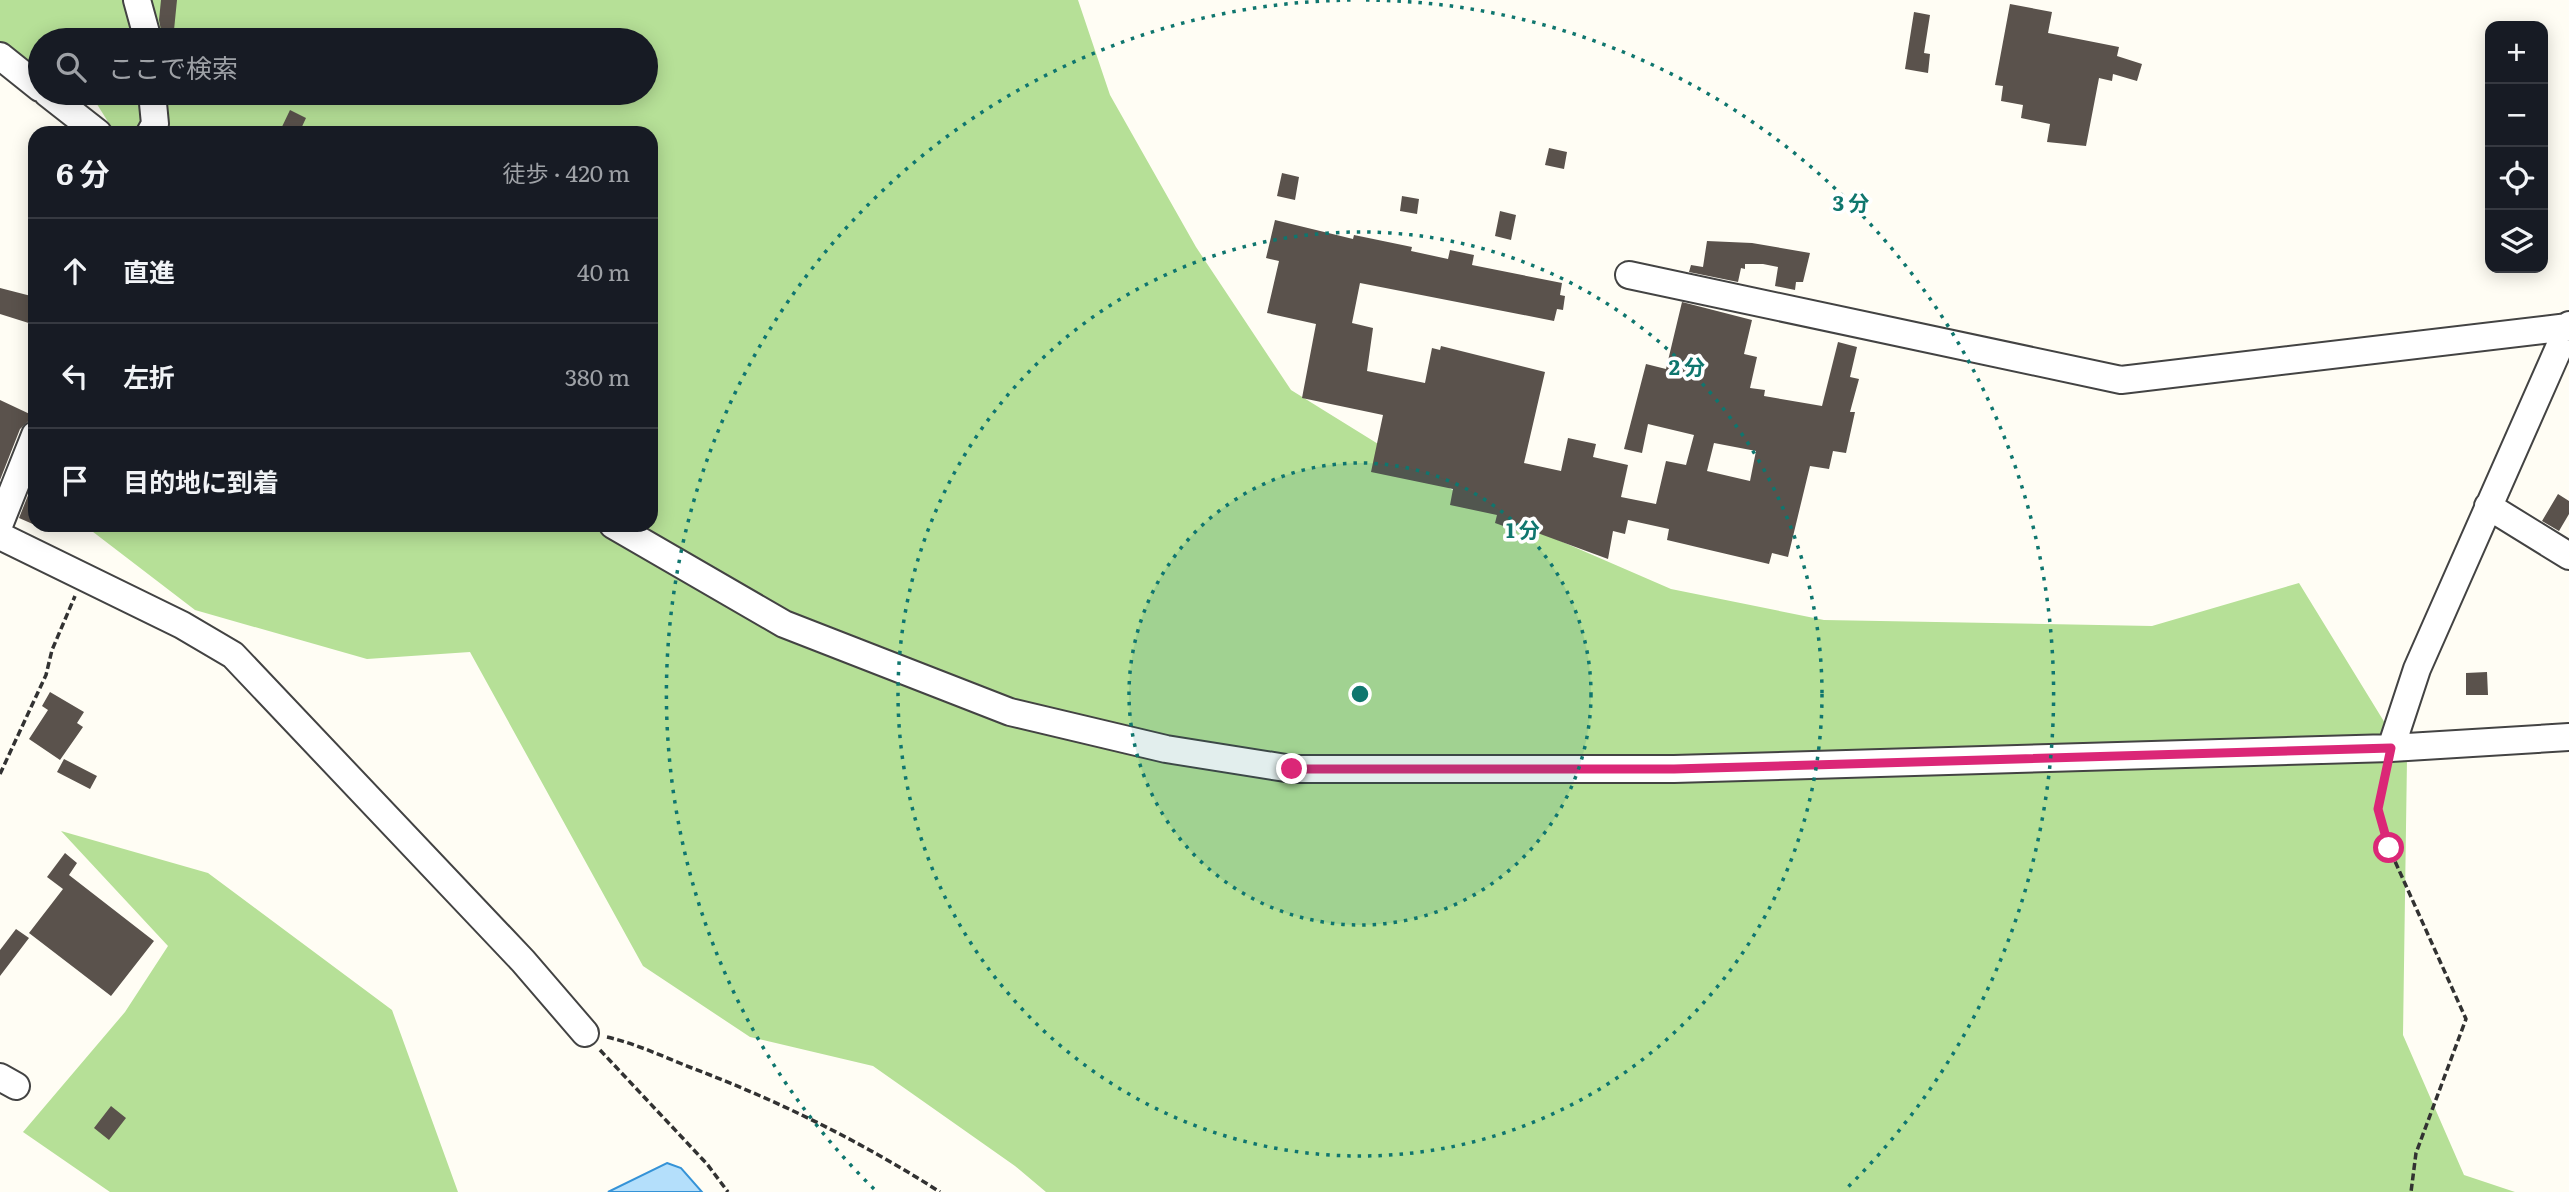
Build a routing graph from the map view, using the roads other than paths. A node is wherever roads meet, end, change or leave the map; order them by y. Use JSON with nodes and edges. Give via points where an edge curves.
{"nodes":[{"id":1,"x":137,"y":0,"type":"edge"},
{"id":2,"x":145,"y":28,"type":"edge"},
{"id":3,"x":0,"y":56,"type":"edge"},
{"id":4,"x":28,"y":78,"type":"edge"},
{"id":5,"x":62,"y":105,"type":"edge"},
{"id":6,"x":153,"y":105,"type":"edge"},
{"id":7,"x":89,"y":126,"type":"edge"},
{"id":8,"x":154,"y":126,"type":"edge"},
{"id":9,"x":1629,"y":275,"type":"dead end"},
{"id":10,"x":2568,"y":326,"type":"edge"},
{"id":11,"x":28,"y":453,"type":"edge"},
{"id":12,"x":2488,"y":506,"type":"junction"},
{"id":13,"x":0,"y":523,"type":"edge"},
{"id":14,"x":625,"y":532,"type":"edge"},
{"id":15,"x":0,"y":536,"type":"edge"},
{"id":16,"x":2569,"y":556,"type":"edge"},
{"id":17,"x":2569,"y":737,"type":"edge"},
{"id":18,"x":2391,"y":748,"type":"junction"},
{"id":19,"x":584,"y":1033,"type":"road end"}],
"edges":[{"from":1,"to":2,"type":"street"},
{"from":3,"to":4,"type":"street"},
{"from":5,"to":7,"type":"street"},
{"from":6,"to":8,"type":"street"},
{"from":9,"to":10,"type":"street","via":[[2121,380]]},
{"from":10,"to":12,"type":"street"},
{"from":11,"to":13,"type":"street"},
{"from":12,"to":16,"type":"street"},
{"from":12,"to":18,"type":"street","via":[[2417,669]]},
{"from":14,"to":18,"type":"street","via":[[784,624],[1010,712],[1166,749],[1292,769],[1674,769]]},
{"from":15,"to":19,"type":"street","via":[[182,625],[233,655],[523,961]]},
{"from":17,"to":18,"type":"street"}]}
